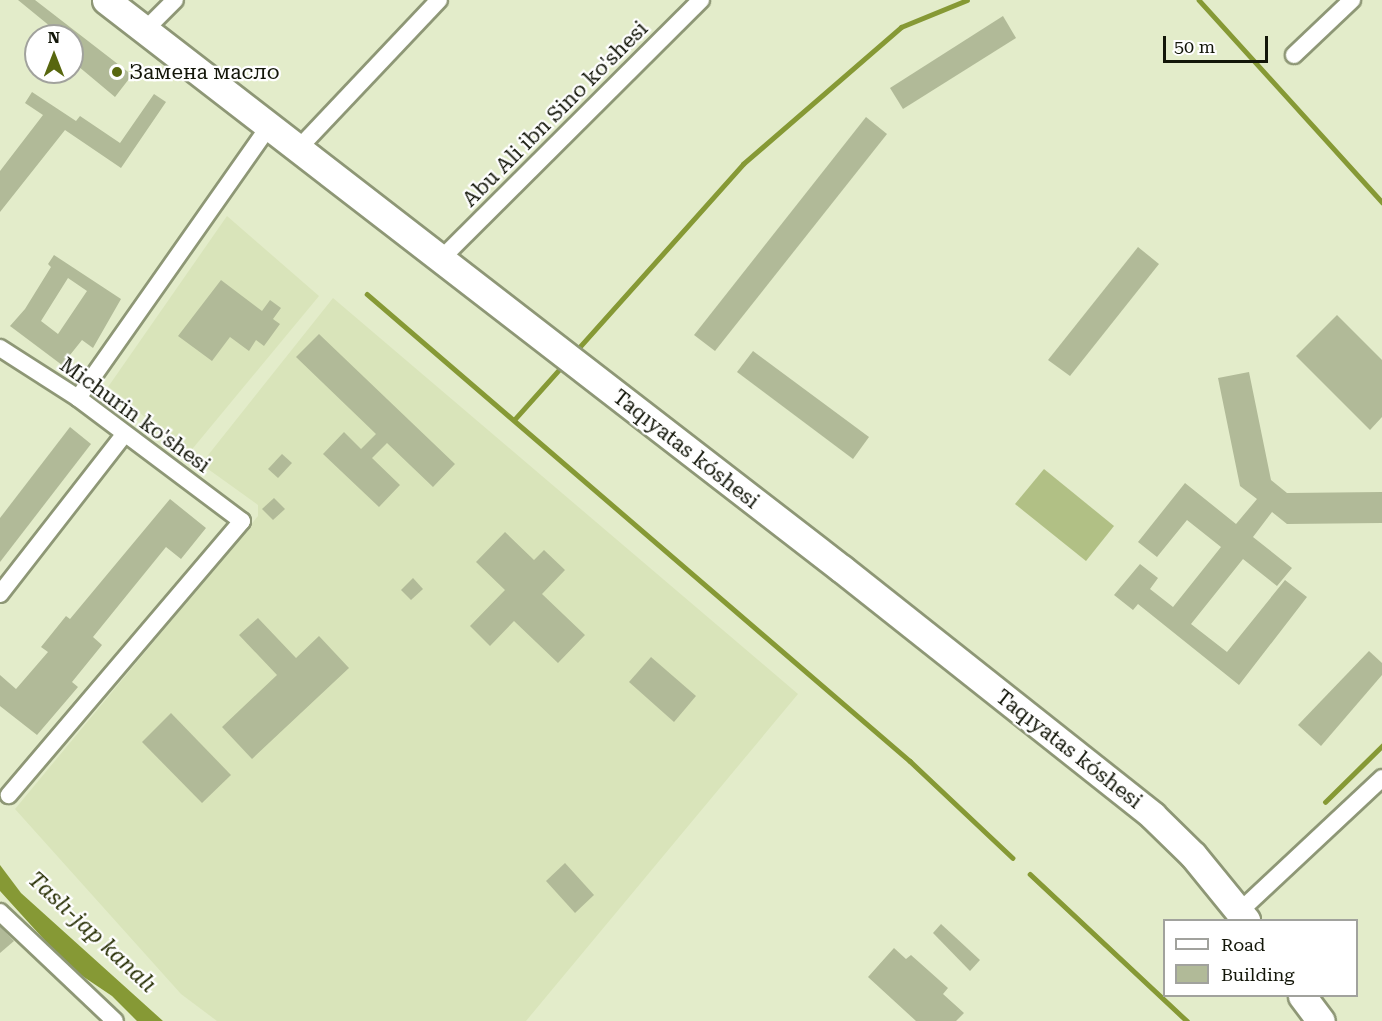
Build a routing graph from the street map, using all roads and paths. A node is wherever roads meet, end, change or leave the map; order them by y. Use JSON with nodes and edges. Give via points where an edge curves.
{"nodes":[{"id":1,"x":106,"y":0,"type":"edge"},
{"id":2,"x":175,"y":0,"type":"edge"},
{"id":3,"x":439,"y":0,"type":"edge"},
{"id":4,"x":1352,"y":0,"type":"edge"},
{"id":5,"x":695,"y":2,"type":"edge"},
{"id":6,"x":145,"y":30,"type":"junction"},
{"id":7,"x":1294,"y":55,"type":"dead end"},
{"id":8,"x":269,"y":126,"type":"junction"},
{"id":9,"x":298,"y":149,"type":"junction"},
{"id":10,"x":441,"y":259,"type":"junction"},
{"id":11,"x":0,"y":348,"type":"edge"},
{"id":12,"x":78,"y":398,"type":"junction"},
{"id":13,"x":124,"y":435,"type":"junction"},
{"id":14,"x":0,"y":594,"type":"edge"},
{"id":15,"x":1379,"y":787,"type":"edge"},
{"id":16,"x":9,"y":795,"type":"dead end"},
{"id":17,"x":0,"y":912,"type":"edge"},
{"id":18,"x":1242,"y":916,"type":"edge"},
{"id":19,"x":1303,"y":997,"type":"edge"},
{"id":20,"x":115,"y":1021,"type":"edge"},
{"id":21,"x":1321,"y":1021,"type":"edge"}],
"edges":[{"from":1,"to":6,"type":"main road","name":"Taqıyatas kóshesi"},
{"from":2,"to":6,"type":"street"},
{"from":3,"to":9,"type":"street"},
{"from":4,"to":7,"type":"street"},
{"from":5,"to":10,"type":"street","name":"Abu Ali ibn Sino ko'shesi"},
{"from":6,"to":8,"type":"main road","name":"Taqıyatas kóshesi"},
{"from":8,"to":9,"type":"main road","name":"Taqıyatas kóshesi"},
{"from":8,"to":12,"type":"street"},
{"from":9,"to":10,"type":"main road","name":"Taqıyatas kóshesi"},
{"from":10,"to":18,"type":"main road","name":"Taqıyatas kóshesi","via":[[1152,815],[1193,855]]},
{"from":11,"to":12,"type":"street","name":"Michurin ko'shesi"},
{"from":12,"to":13,"type":"street","name":"Michurin ko'shesi"},
{"from":13,"to":14,"type":"street"},
{"from":13,"to":16,"type":"street","name":"Michurin ko'shesi","via":[[242,521]]},
{"from":15,"to":18,"type":"street"},
{"from":17,"to":20,"type":"street"},
{"from":19,"to":21,"type":"main road"}]}
